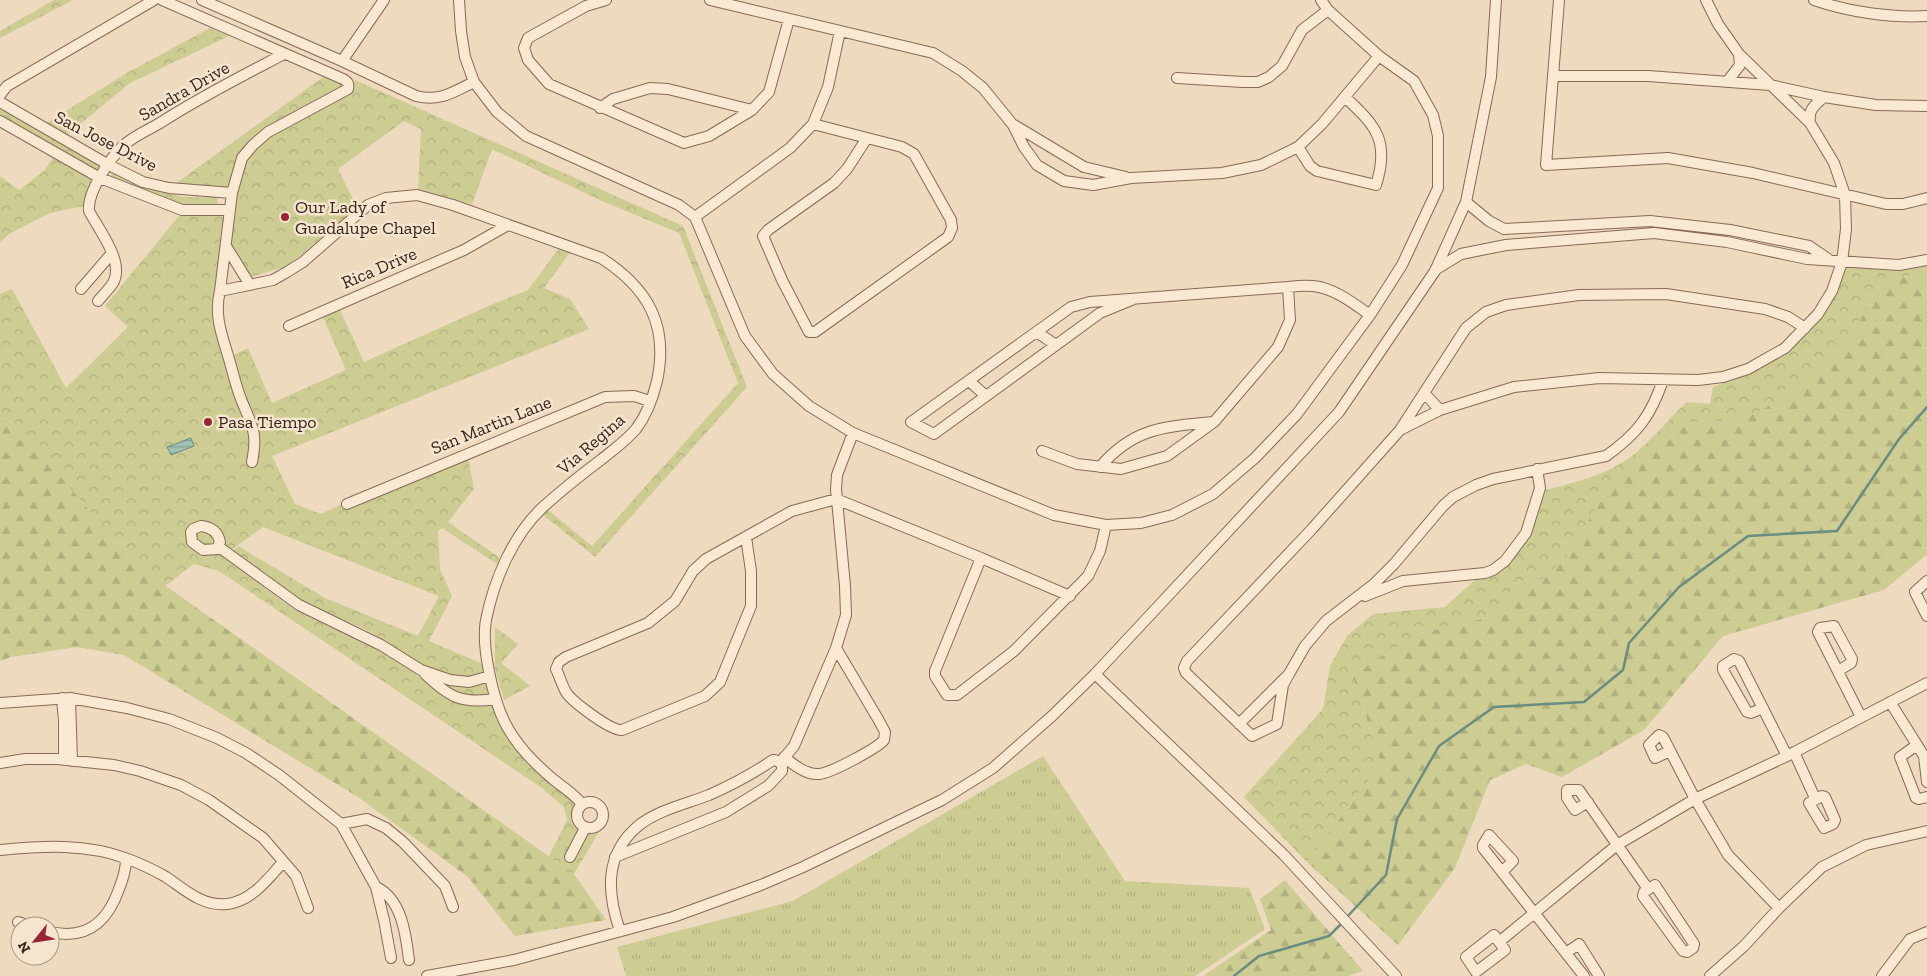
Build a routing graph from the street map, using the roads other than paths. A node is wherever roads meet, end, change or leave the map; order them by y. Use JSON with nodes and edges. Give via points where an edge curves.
{"nodes":[{"id":1,"x":154,"y":0,"type":"edge"},
{"id":2,"x":162,"y":0,"type":"edge"},
{"id":3,"x":202,"y":0,"type":"edge"},
{"id":4,"x":384,"y":0,"type":"edge"},
{"id":5,"x":459,"y":0,"type":"edge"},
{"id":6,"x":606,"y":0,"type":"edge"},
{"id":7,"x":710,"y":0,"type":"edge"},
{"id":8,"x":1321,"y":0,"type":"edge"},
{"id":9,"x":1496,"y":0,"type":"edge"},
{"id":10,"x":1559,"y":0,"type":"edge"},
{"id":11,"x":1706,"y":0,"type":"edge"},
{"id":12,"x":1814,"y":0,"type":"edge"},
{"id":13,"x":1328,"y":10,"type":"junction"},
{"id":14,"x":1927,"y":16,"type":"edge"},
{"id":15,"x":788,"y":19,"type":"junction"},
{"id":16,"x":840,"y":32,"type":"junction"},
{"id":17,"x":284,"y":54,"type":"junction"},
{"id":18,"x":1739,"y":54,"type":"junction"},
{"id":19,"x":1380,"y":56,"type":"junction"},
{"id":20,"x":342,"y":61,"type":"junction"},
{"id":21,"x":1554,"y":76,"type":"junction"},
{"id":22,"x":1177,"y":78,"type":"dead end"},
{"id":23,"x":474,"y":82,"type":"junction"},
{"id":24,"x":1727,"y":82,"type":"junction"},
{"id":25,"x":1770,"y":85,"type":"junction"},
{"id":26,"x":0,"y":95,"type":"edge"},
{"id":27,"x":1344,"y":97,"type":"junction"},
{"id":28,"x":1824,"y":97,"type":"junction"},
{"id":29,"x":0,"y":102,"type":"edge"},
{"id":30,"x":1927,"y":106,"type":"edge"},
{"id":31,"x":600,"y":108,"type":"junction"},
{"id":32,"x":752,"y":110,"type":"junction"},
{"id":33,"x":0,"y":121,"type":"edge"},
{"id":34,"x":1810,"y":123,"type":"junction"},
{"id":35,"x":813,"y":124,"type":"junction"},
{"id":36,"x":1013,"y":124,"type":"junction"},
{"id":37,"x":867,"y":138,"type":"junction"},
{"id":38,"x":1298,"y":148,"type":"junction"},
{"id":39,"x":107,"y":164,"type":"junction"},
{"id":40,"x":100,"y":178,"type":"junction"},
{"id":41,"x":1131,"y":178,"type":"junction"},
{"id":42,"x":232,"y":193,"type":"junction"},
{"id":43,"x":1845,"y":195,"type":"junction"},
{"id":44,"x":1927,"y":198,"type":"edge"},
{"id":45,"x":1466,"y":202,"type":"junction"},
{"id":46,"x":230,"y":210,"type":"junction"},
{"id":47,"x":694,"y":217,"type":"junction"},
{"id":48,"x":1620,"y":223,"type":"junction"},
{"id":49,"x":508,"y":225,"type":"junction"},
{"id":50,"x":1504,"y":228,"type":"junction"},
{"id":51,"x":1619,"y":236,"type":"junction"},
{"id":52,"x":1506,"y":245,"type":"junction"},
{"id":53,"x":226,"y":246,"type":"junction"},
{"id":54,"x":112,"y":253,"type":"junction"},
{"id":55,"x":1828,"y":259,"type":"junction"},
{"id":56,"x":1927,"y":260,"type":"edge"},
{"id":57,"x":1842,"y":262,"type":"junction"},
{"id":58,"x":1434,"y":271,"type":"junction"},
{"id":59,"x":250,"y":285,"type":"junction"},
{"id":60,"x":1288,"y":286,"type":"junction"},
{"id":61,"x":81,"y":289,"type":"dead end"},
{"id":62,"x":220,"y":291,"type":"junction"},
{"id":63,"x":1134,"y":299,"type":"junction"},
{"id":64,"x":98,"y":301,"type":"dead end"},
{"id":65,"x":1370,"y":315,"type":"junction"},
{"id":66,"x":289,"y":326,"type":"dead end"},
{"id":67,"x":1804,"y":328,"type":"junction"},
{"id":68,"x":1038,"y":333,"type":"junction"},
{"id":69,"x":1056,"y":345,"type":"junction"},
{"id":70,"x":1663,"y":380,"type":"junction"},
{"id":71,"x":969,"y":381,"type":"junction"},
{"id":72,"x":1424,"y":393,"type":"junction"},
{"id":73,"x":986,"y":396,"type":"junction"},
{"id":74,"x":650,"y":401,"type":"junction"},
{"id":75,"x":1440,"y":410,"type":"junction"},
{"id":76,"x":1214,"y":422,"type":"junction"},
{"id":77,"x":1400,"y":430,"type":"junction"},
{"id":78,"x":853,"y":433,"type":"junction"},
{"id":79,"x":1042,"y":452,"type":"dead end"},
{"id":80,"x":252,"y":462,"type":"dead end"},
{"id":81,"x":1100,"y":467,"type":"junction"},
{"id":82,"x":1537,"y":469,"type":"junction"},
{"id":83,"x":836,"y":499,"type":"junction"},
{"id":84,"x":347,"y":504,"type":"dead end"},
{"id":85,"x":1106,"y":525,"type":"junction"},
{"id":86,"x":746,"y":537,"type":"junction"},
{"id":87,"x":219,"y":547,"type":"dead end"},
{"id":88,"x":981,"y":558,"type":"junction"},
{"id":89,"x":1394,"y":564,"type":"junction"},
{"id":90,"x":1403,"y":581,"type":"junction"},
{"id":91,"x":1927,"y":581,"type":"edge"},
{"id":92,"x":1070,"y":596,"type":"junction"},
{"id":93,"x":1352,"y":601,"type":"junction"},
{"id":94,"x":1927,"y":616,"type":"edge"},
{"id":95,"x":836,"y":648,"type":"junction"},
{"id":96,"x":420,"y":670,"type":"junction"},
{"id":97,"x":1838,"y":671,"type":"dead end"},
{"id":98,"x":1095,"y":674,"type":"junction"},
{"id":99,"x":1289,"y":674,"type":"junction"},
{"id":100,"x":490,"y":676,"type":"junction"},
{"id":101,"x":1927,"y":683,"type":"edge"},
{"id":102,"x":66,"y":698,"type":"junction"},
{"id":103,"x":496,"y":699,"type":"junction"},
{"id":104,"x":1890,"y":702,"type":"junction"},
{"id":105,"x":0,"y":703,"type":"edge"},
{"id":106,"x":1762,"y":708,"type":"junction"},
{"id":107,"x":1861,"y":717,"type":"junction"},
{"id":108,"x":1239,"y":724,"type":"junction"},
{"id":109,"x":1917,"y":745,"type":"junction"},
{"id":110,"x":1670,"y":751,"type":"dead end"},
{"id":111,"x":1790,"y":754,"type":"junction"},
{"id":112,"x":68,"y":760,"type":"junction"},
{"id":113,"x":782,"y":760,"type":"junction"},
{"id":114,"x":0,"y":763,"type":"edge"},
{"id":115,"x":1927,"y":782,"type":"edge"},
{"id":116,"x":1927,"y":797,"type":"edge"},
{"id":117,"x":1816,"y":798,"type":"dead end"},
{"id":118,"x":1694,"y":799,"type":"junction"},
{"id":119,"x":1588,"y":802,"type":"dead end"},
{"id":120,"x":582,"y":804,"type":"junction"},
{"id":121,"x":340,"y":824,"type":"junction"},
{"id":122,"x":586,"y":828,"type":"junction"},
{"id":123,"x":1927,"y":830,"type":"edge"},
{"id":124,"x":1617,"y":845,"type":"junction"},
{"id":125,"x":0,"y":850,"type":"edge"},
{"id":126,"x":570,"y":857,"type":"dead end"},
{"id":127,"x":615,"y":857,"type":"junction"},
{"id":128,"x":126,"y":858,"type":"junction"},
{"id":129,"x":283,"y":862,"type":"junction"},
{"id":130,"x":1502,"y":872,"type":"dead end"},
{"id":131,"x":376,"y":887,"type":"junction"},
{"id":132,"x":1648,"y":889,"type":"junction"},
{"id":133,"x":453,"y":907,"type":"dead end"},
{"id":134,"x":308,"y":908,"type":"dead end"},
{"id":135,"x":1779,"y":908,"type":"junction"},
{"id":136,"x":1534,"y":913,"type":"junction"},
{"id":137,"x":620,"y":932,"type":"junction"},
{"id":138,"x":1927,"y":932,"type":"edge"},
{"id":139,"x":60,"y":934,"type":"edge"},
{"id":140,"x":1499,"y":942,"type":"dead end"},
{"id":141,"x":1566,"y":953,"type":"junction"},
{"id":142,"x":391,"y":958,"type":"dead end"},
{"id":143,"x":409,"y":960,"type":"dead end"},
{"id":144,"x":1392,"y":972,"type":"edge"},
{"id":145,"x":427,"y":976,"type":"edge"},
{"id":146,"x":1584,"y":976,"type":"edge"},
{"id":147,"x":1599,"y":976,"type":"edge"},
{"id":148,"x":1710,"y":976,"type":"edge"},
{"id":149,"x":1882,"y":976,"type":"edge"}],
"edges":[{"from":1,"to":26,"type":"street","via":[[7,86]]},
{"from":2,"to":17,"type":"street"},
{"from":3,"to":20,"type":"street"},
{"from":4,"to":20,"type":"street"},
{"from":5,"to":23,"type":"street","via":[[464,49]]},
{"from":6,"to":31,"type":"street","via":[[555,22],[528,38],[524,48],[528,60],[549,84]]},
{"from":7,"to":15,"type":"street"},
{"from":8,"to":13,"type":"street"},
{"from":9,"to":45,"type":"street","via":[[1491,77]]},
{"from":10,"to":21,"type":"street"},
{"from":11,"to":18,"type":"street"},
{"from":12,"to":14,"type":"street","via":[[1876,13]]},
{"from":13,"to":19,"type":"street"},
{"from":13,"to":22,"type":"street","via":[[1302,30],[1282,66],[1258,82]]},
{"from":15,"to":16,"type":"street"},
{"from":15,"to":32,"type":"street","via":[[769,92]]},
{"from":16,"to":35,"type":"street","via":[[828,87]]},
{"from":16,"to":36,"type":"street","via":[[933,53],[983,88]]},
{"from":17,"to":39,"type":"street","name":"Sandra Drive","via":[[176,112],[125,144]]},
{"from":17,"to":42,"type":"street","via":[[347,81],[348,89],[268,132],[253,145],[242,158]]},
{"from":18,"to":24,"type":"street","via":[[1740,65]]},
{"from":18,"to":25,"type":"street"},
{"from":19,"to":27,"type":"street"},
{"from":19,"to":65,"type":"street","via":[[1414,81],[1433,115],[1438,136],[1438,188],[1402,265]]},
{"from":20,"to":23,"type":"street","via":[[428,99]]},
{"from":21,"to":24,"type":"street","via":[[1648,76]]},
{"from":21,"to":43,"type":"street","via":[[1546,165],[1668,158],[1753,173]]},
{"from":23,"to":47,"type":"street","via":[[497,112],[526,136],[678,205]]},
{"from":24,"to":25,"type":"street"},
{"from":25,"to":28,"type":"street"},
{"from":25,"to":34,"type":"street"},
{"from":27,"to":38,"type":"street"},
{"from":27,"to":38,"type":"street","via":[[1376,131],[1382,154],[1376,185],[1316,171]]},
{"from":28,"to":30,"type":"street","via":[[1876,105]]},
{"from":28,"to":34,"type":"street","via":[[1813,106]]},
{"from":29,"to":39,"type":"street","name":"San Jose Drive"},
{"from":31,"to":32,"type":"street","via":[[613,99],[650,88],[668,89]]},
{"from":31,"to":32,"type":"street","via":[[684,144],[709,136]]},
{"from":33,"to":40,"type":"street","name":"San Jose Drive"},
{"from":34,"to":43,"type":"street","via":[[1834,163]]},
{"from":35,"to":37,"type":"street"},
{"from":35,"to":47,"type":"street","via":[[790,148]]},
{"from":36,"to":41,"type":"street","via":[[1084,167]]},
{"from":36,"to":41,"type":"street","via":[[1037,165],[1064,181],[1092,185]]},
{"from":37,"to":37,"type":"street","via":[[902,147],[914,154],[951,220],[952,228],[948,237],[816,332],[809,332],[763,236],[834,183]]},
{"from":38,"to":41,"type":"street","via":[[1261,165],[1222,172]]},
{"from":39,"to":40,"type":"street","name":"Sandra Drive"},
{"from":39,"to":42,"type":"street","name":"San Jose Drive","via":[[143,182],[169,188]]},
{"from":40,"to":46,"type":"street","name":"San Jose Drive","via":[[182,210]]},
{"from":40,"to":54,"type":"street","name":"Sandra Drive","via":[[88,206]]},
{"from":42,"to":46,"type":"street"},
{"from":43,"to":44,"type":"street","via":[[1886,204]]},
{"from":43,"to":57,"type":"street","via":[[1846,229]]},
{"from":45,"to":50,"type":"street","via":[[1489,222]]},
{"from":45,"to":58,"type":"street"},
{"from":46,"to":53,"type":"street"},
{"from":47,"to":78,"type":"street","via":[[745,336],[773,374],[809,406]]},
{"from":48,"to":50,"type":"street"},
{"from":48,"to":51,"type":"street"},
{"from":48,"to":55,"type":"street","via":[[1650,221],[1730,230],[1809,246]]},
{"from":49,"to":59,"type":"street","name":"Via Regina","via":[[417,195],[386,198],[368,205],[303,262],[273,280]]},
{"from":49,"to":66,"type":"street","name":"Rica Drive","via":[[464,250]]},
{"from":49,"to":74,"type":"street","name":"Via Regina","via":[[601,258],[621,271],[642,292],[655,320],[661,349],[656,388]]},
{"from":50,"to":52,"type":"street"},
{"from":51,"to":52,"type":"street"},
{"from":51,"to":55,"type":"street","via":[[1663,234],[1727,242],[1806,259]]},
{"from":52,"to":58,"type":"street","via":[[1461,254]]},
{"from":53,"to":59,"type":"street"},
{"from":53,"to":62,"type":"street"},
{"from":54,"to":61,"type":"street"},
{"from":54,"to":64,"type":"street","via":[[117,273],[114,282]]},
{"from":55,"to":57,"type":"street"},
{"from":56,"to":57,"type":"street","via":[[1899,265]]},
{"from":57,"to":67,"type":"street","via":[[1832,291],[1818,314]]},
{"from":58,"to":98,"type":"street","via":[[1339,412]]},
{"from":59,"to":62,"type":"street","name":"Via Regina"},
{"from":60,"to":63,"type":"street"},
{"from":60,"to":65,"type":"street","via":[[1327,289]]},
{"from":60,"to":76,"type":"street","via":[[1290,320],[1278,347]]},
{"from":62,"to":80,"type":"street","via":[[216,304],[219,327],[241,400],[252,421],[255,448]]},
{"from":63,"to":68,"type":"street","via":[[1090,302],[1071,308]]},
{"from":63,"to":69,"type":"street","via":[[1100,314]]},
{"from":65,"to":85,"type":"street","via":[[1297,414],[1255,458],[1213,494],[1172,515],[1141,523]]},
{"from":67,"to":70,"type":"street","via":[[1785,348],[1748,369],[1723,377]]},
{"from":67,"to":72,"type":"street","via":[[1788,317],[1765,309],[1666,294],[1579,295],[1506,304],[1486,312],[1466,328]]},
{"from":68,"to":69,"type":"street"},
{"from":68,"to":71,"type":"street"},
{"from":69,"to":73,"type":"street"},
{"from":70,"to":75,"type":"street","via":[[1599,378],[1514,387]]},
{"from":70,"to":82,"type":"street","via":[[1655,404],[1639,429],[1619,447],[1596,459]]},
{"from":71,"to":73,"type":"street"},
{"from":71,"to":73,"type":"street","via":[[911,422],[934,434]]},
{"from":72,"to":75,"type":"street"},
{"from":72,"to":77,"type":"street"},
{"from":74,"to":84,"type":"street","name":"San Martin Lane","via":[[634,396],[604,397]]},
{"from":74,"to":100,"type":"street","name":"Via Regina","via":[[644,416],[624,442],[540,510],[510,551],[486,621]]},
{"from":75,"to":77,"type":"street"},
{"from":76,"to":81,"type":"street","via":[[1167,456],[1121,469]]},
{"from":76,"to":81,"type":"street","via":[[1143,433]]},
{"from":77,"to":108,"type":"street","via":[[1187,661],[1186,673]]},
{"from":78,"to":83,"type":"street","via":[[837,475]]},
{"from":78,"to":85,"type":"street","via":[[1054,515]]},
{"from":79,"to":81,"type":"street","via":[[1077,464]]},
{"from":82,"to":89,"type":"street","via":[[1492,478],[1453,497]]},
{"from":82,"to":90,"type":"street","via":[[1540,488],[1526,533],[1505,560],[1485,572]]},
{"from":83,"to":86,"type":"street","via":[[792,511]]},
{"from":83,"to":88,"type":"street"},
{"from":83,"to":95,"type":"street","via":[[846,615]]},
{"from":85,"to":92,"type":"street","via":[[1100,552],[1088,576]]},
{"from":86,"to":86,"type":"street","via":[[706,559],[693,572],[675,601],[648,623],[559,662],[556,670],[567,695],[607,726],[622,730],[712,691],[720,682],[751,606],[751,571]]},
{"from":87,"to":96,"type":"street","via":[[299,605],[373,641]]},
{"from":88,"to":92,"type":"street"},
{"from":88,"to":92,"type":"street","via":[[935,671],[947,695],[957,695],[1014,651]]},
{"from":89,"to":90,"type":"street"},
{"from":89,"to":93,"type":"street"},
{"from":90,"to":93,"type":"street"},
{"from":91,"to":94,"type":"street","via":[[1914,592]]},
{"from":93,"to":99,"type":"street","via":[[1326,621],[1305,646]]},
{"from":95,"to":113,"type":"street","via":[[794,746]]},
{"from":95,"to":113,"type":"street","via":[[881,726],[884,740],[819,774],[809,773]]},
{"from":96,"to":100,"type":"street","via":[[468,682]]},
{"from":96,"to":103,"type":"street","via":[[438,687],[459,699],[472,702]]},
{"from":97,"to":107,"type":"street"},
{"from":98,"to":137,"type":"street","via":[[993,768],[942,800],[761,885],[673,917]]},
{"from":98,"to":144,"type":"street","via":[[1284,855]]},
{"from":99,"to":108,"type":"street"},
{"from":99,"to":108,"type":"street","via":[[1283,685],[1277,724],[1252,736]]},
{"from":100,"to":103,"type":"street","name":"Via Regina"},
{"from":101,"to":104,"type":"street"},
{"from":102,"to":105,"type":"street"},
{"from":102,"to":112,"type":"street","via":[[64,721]]},
{"from":102,"to":121,"type":"street","via":[[127,708],[168,719],[217,738],[279,774]]},
{"from":103,"to":120,"type":"street","name":"Via Regina","via":[[505,722],[524,752]]},
{"from":104,"to":107,"type":"street"},
{"from":104,"to":109,"type":"street"},
{"from":106,"to":106,"type":"street","via":[[1739,661],[1734,659],[1723,666],[1747,712],[1752,714]]},
{"from":106,"to":111,"type":"street"},
{"from":107,"to":111,"type":"street"},
{"from":109,"to":115,"type":"street","via":[[1924,756]]},
{"from":109,"to":116,"type":"street","via":[[1900,757],[1916,798]]},
{"from":110,"to":118,"type":"street"},
{"from":111,"to":117,"type":"street"},
{"from":111,"to":118,"type":"street"},
{"from":112,"to":114,"type":"street","via":[[25,759]]},
{"from":112,"to":129,"type":"street","via":[[114,765],[181,785],[209,800],[263,838]]},
{"from":113,"to":127,"type":"street","via":[[773,760],[745,778],[639,825],[622,842]]},
{"from":113,"to":127,"type":"street","via":[[782,771],[768,786],[726,812]]},
{"from":118,"to":124,"type":"street"},
{"from":118,"to":135,"type":"street","via":[[1728,855]]},
{"from":119,"to":124,"type":"street"},
{"from":120,"to":122,"type":"street","via":[[577,815]]},
{"from":120,"to":122,"type":"street","via":[[596,803],[603,814],[598,826]]},
{"from":121,"to":131,"type":"street"},
{"from":121,"to":133,"type":"street","via":[[367,820],[386,828],[445,886]]},
{"from":122,"to":126,"type":"street"},
{"from":123,"to":135,"type":"street","via":[[1866,845],[1822,867]]},
{"from":124,"to":132,"type":"street"},
{"from":124,"to":136,"type":"street"},
{"from":125,"to":128,"type":"street","via":[[68,846]]},
{"from":127,"to":137,"type":"street","via":[[610,888]]},
{"from":128,"to":129,"type":"street","via":[[160,874],[204,902],[226,904],[241,901],[251,894]]},
{"from":128,"to":139,"type":"street","via":[[126,869],[106,917],[81,932]]},
{"from":129,"to":134,"type":"street","via":[[296,876]]},
{"from":130,"to":136,"type":"street"},
{"from":131,"to":142,"type":"street"},
{"from":131,"to":143,"type":"street","via":[[388,894],[394,904],[406,939]]},
{"from":132,"to":132,"type":"street","via":[[1657,887],[1694,944],[1693,948],[1683,951],[1643,896]]},
{"from":135,"to":148,"type":"street"},
{"from":136,"to":140,"type":"street"},
{"from":136,"to":141,"type":"street"},
{"from":137,"to":145,"type":"street","via":[[514,960]]},
{"from":138,"to":149,"type":"street","via":[[1910,938]]},
{"from":141,"to":146,"type":"street"},
{"from":141,"to":147,"type":"street","via":[[1579,944]]}]}
